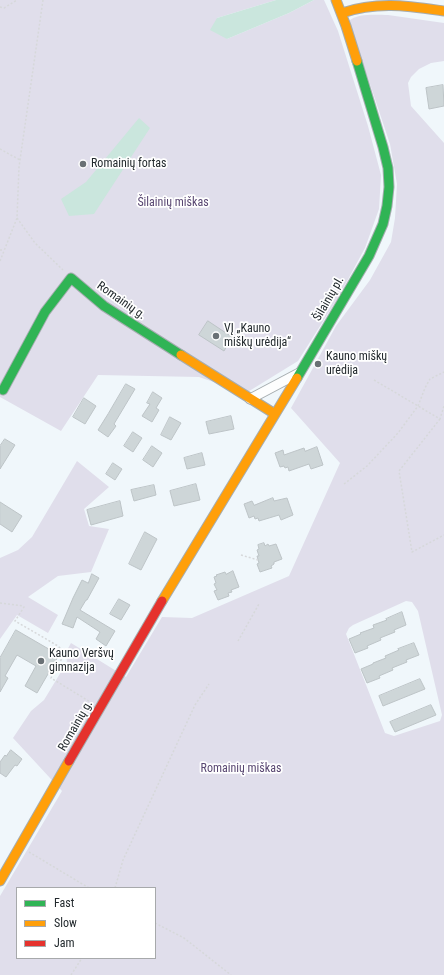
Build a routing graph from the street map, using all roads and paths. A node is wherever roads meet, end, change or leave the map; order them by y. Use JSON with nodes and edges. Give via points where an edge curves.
{"nodes":[{"id":1,"x":17,"y":0,"type":"edge"},
{"id":2,"x":43,"y":0,"type":"edge"},
{"id":3,"x":336,"y":0,"type":"edge"},
{"id":4,"x":0,"y":7,"type":"edge"},
{"id":5,"x":444,"y":11,"type":"edge"},
{"id":6,"x":342,"y":13,"type":"junction"},
{"id":7,"x":0,"y":149,"type":"edge"},
{"id":8,"x":20,"y":160,"type":"junction"},
{"id":9,"x":17,"y":218,"type":"junction"},
{"id":10,"x":0,"y":250,"type":"edge"},
{"id":11,"x":4,"y":250,"type":"junction"},
{"id":12,"x":0,"y":253,"type":"edge"},
{"id":13,"x":0,"y":261,"type":"edge"},
{"id":14,"x":71,"y":278,"type":"junction"},
{"id":15,"x":444,"y":372,"type":"edge"},
{"id":16,"x":300,"y":373,"type":"junction"},
{"id":17,"x":374,"y":380,"type":"dead end"},
{"id":18,"x":3,"y":390,"type":"dead end"},
{"id":19,"x":250,"y":399,"type":"junction"},
{"id":20,"x":418,"y":406,"type":"junction"},
{"id":21,"x":444,"y":406,"type":"edge"},
{"id":22,"x":275,"y":414,"type":"junction"},
{"id":23,"x":440,"y":419,"type":"junction"},
{"id":24,"x":344,"y":484,"type":"dead end"},
{"id":25,"x":444,"y":535,"type":"edge"},
{"id":26,"x":241,"y":555,"type":"dead end"},
{"id":27,"x":258,"y":560,"type":"dead end"},
{"id":28,"x":172,"y":584,"type":"joint"},
{"id":29,"x":0,"y":603,"type":"edge"},
{"id":30,"x":259,"y":604,"type":"dead end"},
{"id":31,"x":238,"y":641,"type":"dead end"},
{"id":32,"x":209,"y":684,"type":"dead end"},
{"id":33,"x":100,"y":709,"type":"junction"},
{"id":34,"x":20,"y":846,"type":"junction"},
{"id":35,"x":0,"y":881,"type":"edge"},
{"id":36,"x":87,"y":887,"type":"edge"},
{"id":37,"x":115,"y":887,"type":"edge"},
{"id":38,"x":156,"y":924,"type":"edge"},
{"id":39,"x":81,"y":959,"type":"edge"},
{"id":40,"x":71,"y":975,"type":"edge"},
{"id":41,"x":232,"y":975,"type":"edge"}],
"edges":[{"from":1,"to":4,"type":"path","via":[[4,8]]},
{"from":2,"to":8,"type":"path"},
{"from":3,"to":6,"type":"main road","name":"Šilainių pl."},
{"from":5,"to":6,"type":"main road","via":[[381,5],[364,6]]},
{"from":6,"to":16,"type":"main road","name":"Šilainių pl.","via":[[384,147],[389,187],[387,206],[383,224],[369,256]]},
{"from":7,"to":8,"type":"path"},
{"from":8,"to":9,"type":"path"},
{"from":9,"to":11,"type":"path"},
{"from":9,"to":14,"type":"path","via":[[35,243]]},
{"from":10,"to":11,"type":"path"},
{"from":11,"to":12,"type":"path"},
{"from":11,"to":13,"type":"path"},
{"from":14,"to":18,"type":"main road","via":[[45,312]]},
{"from":14,"to":19,"type":"main road","name":"Romainių g.","via":[[104,306]]},
{"from":15,"to":20,"type":"path","via":[[430,379]]},
{"from":16,"to":19,"type":"street"},
{"from":16,"to":22,"type":"main road","name":"Šilainių pl."},
{"from":17,"to":20,"type":"path"},
{"from":19,"to":22,"type":"main road","name":"Romainių g."},
{"from":20,"to":23,"type":"path"},
{"from":20,"to":24,"type":"path","via":[[398,433],[367,466]]},
{"from":21,"to":23,"type":"path"},
{"from":22,"to":28,"type":"main road","name":"Šilainių pl."},
{"from":23,"to":25,"type":"path","via":[[398,471],[412,552]]},
{"from":26,"to":27,"type":"path"},
{"from":28,"to":33,"type":"main road","name":"Romainių g."},
{"from":29,"to":33,"type":"path","via":[[24,607],[15,621],[58,646],[64,653],[51,678]]},
{"from":30,"to":31,"type":"path"},
{"from":32,"to":37,"type":"path","via":[[195,706],[123,860]]},
{"from":33,"to":34,"type":"main road","name":"Romainių g."},
{"from":34,"to":35,"type":"main road","name":"Romainių g."},
{"from":34,"to":36,"type":"path"},
{"from":38,"to":41,"type":"path","via":[[184,938]]},
{"from":39,"to":40,"type":"path"}]}
